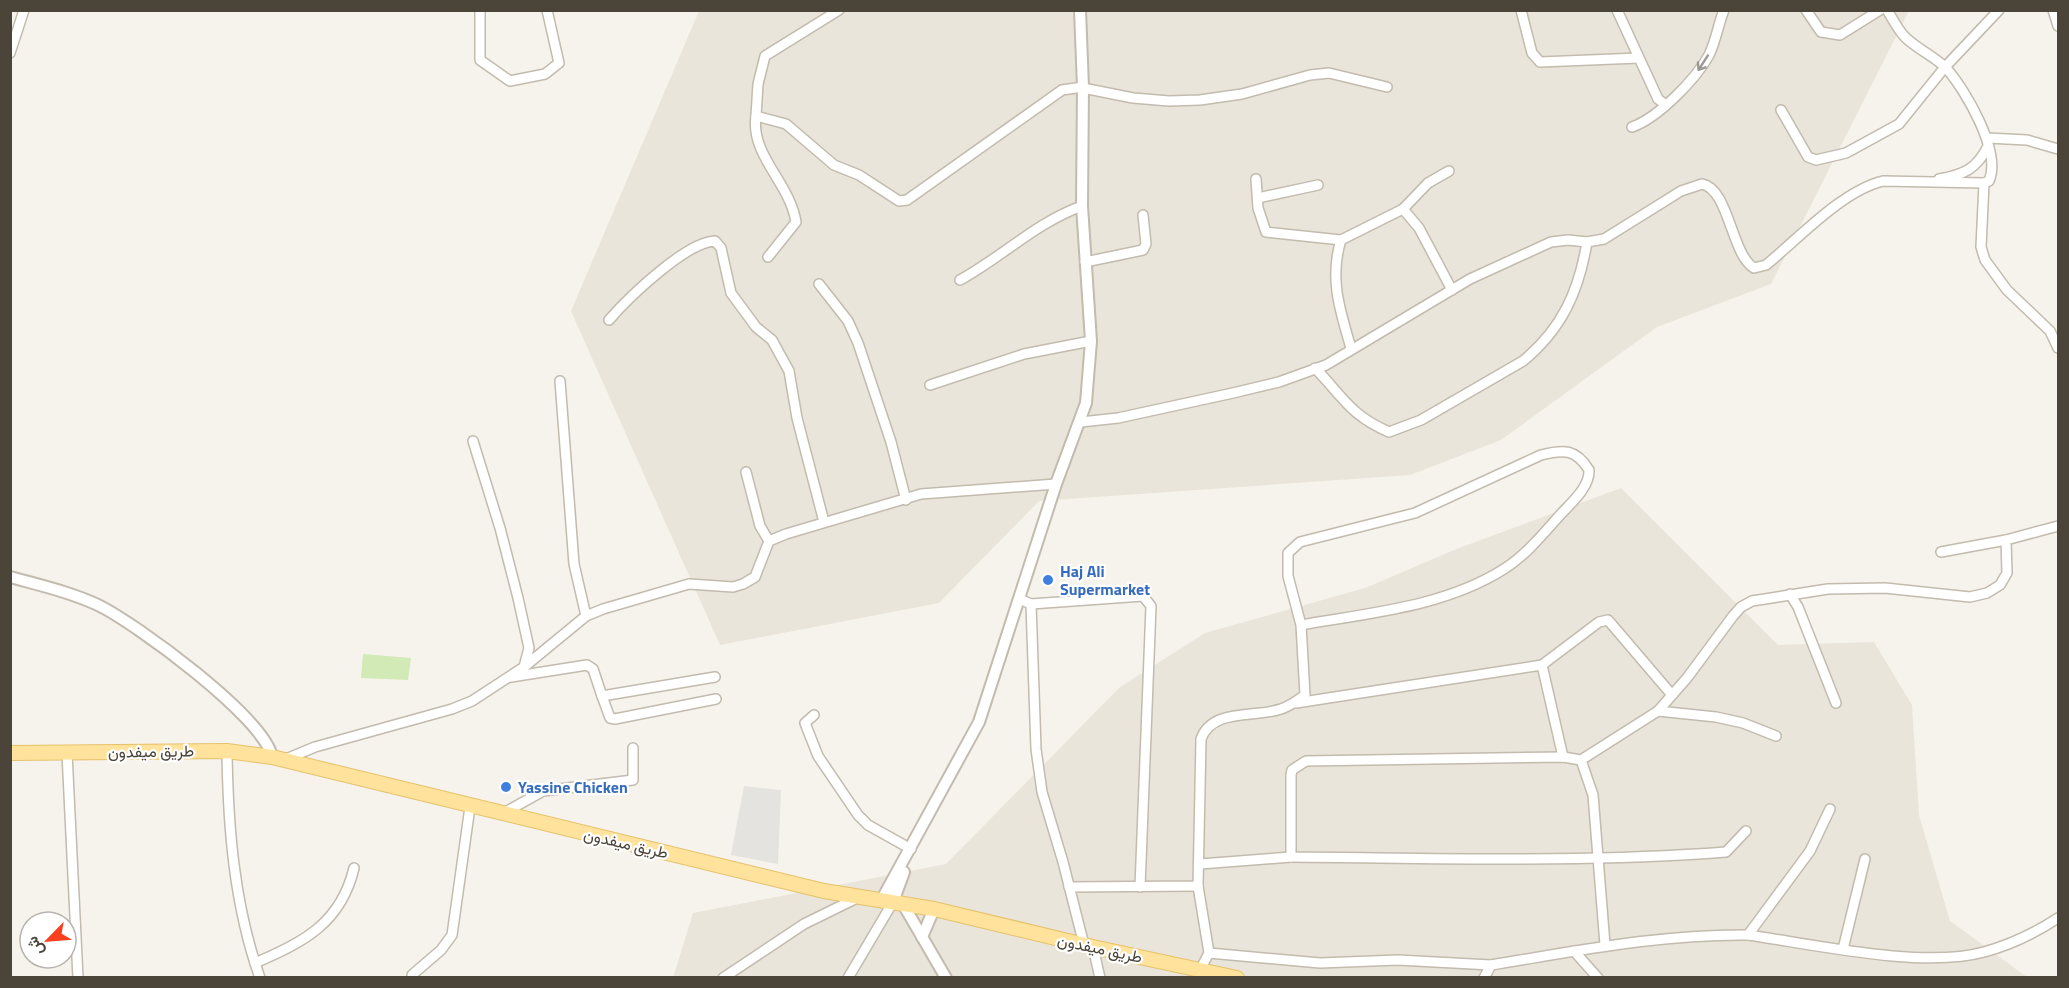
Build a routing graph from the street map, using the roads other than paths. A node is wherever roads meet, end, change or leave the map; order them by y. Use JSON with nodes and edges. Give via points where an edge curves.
{"nodes":[{"id":1,"x":24,"y":10,"type":"edge"},
{"id":2,"x":480,"y":10,"type":"edge"},
{"id":3,"x":547,"y":10,"type":"edge"},
{"id":4,"x":839,"y":10,"type":"edge"},
{"id":5,"x":1080,"y":10,"type":"edge"},
{"id":6,"x":1521,"y":10,"type":"edge"},
{"id":7,"x":1617,"y":10,"type":"edge"},
{"id":8,"x":1724,"y":10,"type":"edge"},
{"id":9,"x":1806,"y":10,"type":"edge"},
{"id":10,"x":1880,"y":10,"type":"edge"},
{"id":11,"x":1887,"y":10,"type":"edge"},
{"id":12,"x":1999,"y":10,"type":"edge"},
{"id":13,"x":2053,"y":10,"type":"edge"},
{"id":14,"x":2058,"y":26,"type":"edge"},
{"id":15,"x":10,"y":53,"type":"edge"},
{"id":16,"x":1639,"y":58,"type":"junction"},
{"id":17,"x":1945,"y":68,"type":"junction"},
{"id":18,"x":1387,"y":87,"type":"dead end"},
{"id":19,"x":1083,"y":88,"type":"junction"},
{"id":20,"x":1666,"y":105,"type":"junction"},
{"id":21,"x":1781,"y":110,"type":"dead end"},
{"id":22,"x":756,"y":116,"type":"junction"},
{"id":23,"x":1632,"y":127,"type":"dead end"},
{"id":24,"x":1988,"y":142,"type":"junction"},
{"id":25,"x":2058,"y":148,"type":"edge"},
{"id":26,"x":1449,"y":171,"type":"dead end"},
{"id":27,"x":1256,"y":179,"type":"dead end"},
{"id":28,"x":1916,"y":183,"type":"junction"},
{"id":29,"x":1984,"y":183,"type":"junction"},
{"id":30,"x":1318,"y":185,"type":"dead end"},
{"id":31,"x":1258,"y":198,"type":"junction"},
{"id":32,"x":1082,"y":206,"type":"junction"},
{"id":33,"x":1403,"y":209,"type":"junction"},
{"id":34,"x":1143,"y":215,"type":"dead end"},
{"id":35,"x":1341,"y":240,"type":"junction"},
{"id":36,"x":1587,"y":242,"type":"junction"},
{"id":37,"x":768,"y":257,"type":"dead end"},
{"id":38,"x":1085,"y":262,"type":"junction"},
{"id":39,"x":960,"y":280,"type":"dead end"},
{"id":40,"x":819,"y":284,"type":"dead end"},
{"id":41,"x":1452,"y":290,"type":"junction"},
{"id":42,"x":609,"y":320,"type":"dead end"},
{"id":43,"x":1090,"y":341,"type":"junction"},
{"id":44,"x":1351,"y":348,"type":"junction"},
{"id":45,"x":2058,"y":348,"type":"edge"},
{"id":46,"x":1315,"y":368,"type":"junction"},
{"id":47,"x":560,"y":381,"type":"dead end"},
{"id":48,"x":930,"y":385,"type":"dead end"},
{"id":49,"x":1081,"y":422,"type":"junction"},
{"id":50,"x":472,"y":441,"type":"dead end"},
{"id":51,"x":746,"y":472,"type":"dead end"},
{"id":52,"x":1056,"y":484,"type":"junction"},
{"id":53,"x":906,"y":500,"type":"junction"},
{"id":54,"x":824,"y":522,"type":"junction"},
{"id":55,"x":2058,"y":526,"type":"edge"},
{"id":56,"x":2006,"y":540,"type":"junction"},
{"id":57,"x":769,"y":541,"type":"junction"},
{"id":58,"x":1941,"y":552,"type":"dead end"},
{"id":59,"x":10,"y":577,"type":"edge"},
{"id":60,"x":1790,"y":594,"type":"junction"},
{"id":61,"x":1019,"y":599,"type":"junction"},
{"id":62,"x":1031,"y":604,"type":"junction"},
{"id":63,"x":586,"y":616,"type":"junction"},
{"id":64,"x":1301,"y":625,"type":"junction"},
{"id":65,"x":1542,"y":665,"type":"junction"},
{"id":66,"x":524,"y":667,"type":"junction"},
{"id":67,"x":508,"y":677,"type":"junction"},
{"id":68,"x":715,"y":677,"type":"dead end"},
{"id":69,"x":1672,"y":695,"type":"junction"},
{"id":70,"x":602,"y":696,"type":"junction"},
{"id":71,"x":716,"y":699,"type":"dead end"},
{"id":72,"x":1836,"y":703,"type":"dead end"},
{"id":73,"x":1292,"y":704,"type":"junction"},
{"id":74,"x":1658,"y":711,"type":"junction"},
{"id":75,"x":814,"y":714,"type":"dead end"},
{"id":76,"x":1776,"y":736,"type":"dead end"},
{"id":77,"x":633,"y":748,"type":"dead end"},
{"id":78,"x":227,"y":751,"type":"junction"},
{"id":79,"x":10,"y":753,"type":"edge"},
{"id":80,"x":67,"y":753,"type":"junction"},
{"id":81,"x":272,"y":757,"type":"junction"},
{"id":82,"x":1563,"y":757,"type":"junction"},
{"id":83,"x":286,"y":759,"type":"junction"},
{"id":84,"x":1581,"y":760,"type":"junction"},
{"id":85,"x":470,"y":807,"type":"junction"},
{"id":86,"x":1830,"y":809,"type":"dead end"},
{"id":87,"x":502,"y":814,"type":"junction"},
{"id":88,"x":1746,"y":831,"type":"dead end"},
{"id":89,"x":911,"y":849,"type":"junction"},
{"id":90,"x":1291,"y":857,"type":"junction"},
{"id":91,"x":1865,"y":859,"type":"dead end"},
{"id":92,"x":1598,"y":860,"type":"junction"},
{"id":93,"x":1200,"y":864,"type":"junction"},
{"id":94,"x":354,"y":868,"type":"dead end"},
{"id":95,"x":1198,"y":886,"type":"junction"},
{"id":96,"x":1069,"y":887,"type":"junction"},
{"id":97,"x":1140,"y":887,"type":"junction"},
{"id":98,"x":824,"y":891,"type":"junction"},
{"id":99,"x":859,"y":897,"type":"junction"},
{"id":100,"x":893,"y":903,"type":"junction"},
{"id":101,"x":934,"y":909,"type":"junction"},
{"id":102,"x":821,"y":915,"type":"junction"},
{"id":103,"x":2058,"y":918,"type":"edge"},
{"id":104,"x":1748,"y":935,"type":"junction"},
{"id":105,"x":922,"y":937,"type":"junction"},
{"id":106,"x":1605,"y":945,"type":"junction"},
{"id":107,"x":1088,"y":946,"type":"junction"},
{"id":108,"x":1843,"y":949,"type":"junction"},
{"id":109,"x":1574,"y":951,"type":"junction"},
{"id":110,"x":1209,"y":953,"type":"junction"},
{"id":111,"x":255,"y":963,"type":"junction"},
{"id":112,"x":1491,"y":965,"type":"junction"},
{"id":113,"x":1201,"y":969,"type":"junction"},
{"id":114,"x":412,"y":975,"type":"dead end"},
{"id":115,"x":78,"y":978,"type":"edge"},
{"id":116,"x":260,"y":978,"type":"edge"},
{"id":117,"x":723,"y":978,"type":"edge"},
{"id":118,"x":848,"y":978,"type":"edge"},
{"id":119,"x":946,"y":978,"type":"edge"},
{"id":120,"x":1100,"y":978,"type":"edge"},
{"id":121,"x":1237,"y":978,"type":"edge"},
{"id":122,"x":1484,"y":978,"type":"edge"},
{"id":123,"x":1598,"y":978,"type":"edge"}],
"edges":[{"from":1,"to":15,"type":"street"},
{"from":2,"to":3,"type":"street","via":[[480,60],[510,81],[545,74],[559,63]]},
{"from":4,"to":22,"type":"street","via":[[765,56]]},
{"from":5,"to":19,"type":"street"},
{"from":6,"to":16,"type":"street","via":[[1532,53],[1540,62]]},
{"from":7,"to":16,"type":"street"},
{"from":8,"to":20,"type":"street","one_way":true,"via":[[1704,64]]},
{"from":9,"to":10,"type":"street","via":[[1821,32],[1840,35]]},
{"from":11,"to":17,"type":"street","via":[[1905,38]]},
{"from":12,"to":17,"type":"street"},
{"from":13,"to":14,"type":"street"},
{"from":16,"to":20,"type":"street","via":[[1658,99]]},
{"from":17,"to":21,"type":"street","via":[[1899,124],[1846,153],[1816,160],[1808,157]]},
{"from":17,"to":24,"type":"street","via":[[1968,101]]},
{"from":18,"to":19,"type":"street","via":[[1329,73],[1200,100],[1116,97]]},
{"from":19,"to":22,"type":"street","via":[[1062,90],[904,202],[834,165],[786,123]]},
{"from":19,"to":32,"type":"street"},
{"from":20,"to":23,"type":"street","via":[[1650,120]]},
{"from":22,"to":37,"type":"street","via":[[754,130],[759,148],[781,183],[795,211],[796,222]]},
{"from":24,"to":25,"type":"street","via":[[2027,140]]},
{"from":24,"to":28,"type":"street","via":[[1982,160],[1965,172]]},
{"from":24,"to":29,"type":"street","via":[[1992,176]]},
{"from":26,"to":33,"type":"street","via":[[1428,183]]},
{"from":27,"to":31,"type":"street"},
{"from":28,"to":29,"type":"street"},
{"from":28,"to":36,"type":"street","via":[[1883,181],[1867,185],[1759,268],[1749,265],[1714,190],[1702,184],[1681,191],[1604,239]]},
{"from":29,"to":45,"type":"street","via":[[1981,247],[1985,260],[2007,290],[2050,331]]},
{"from":30,"to":31,"type":"street"},
{"from":31,"to":35,"type":"street","via":[[1266,232]]},
{"from":32,"to":38,"type":"street"},
{"from":32,"to":39,"type":"street","via":[[1057,214]]},
{"from":33,"to":35,"type":"street"},
{"from":33,"to":41,"type":"street","via":[[1419,228]]},
{"from":34,"to":38,"type":"street","via":[[1143,250]]},
{"from":35,"to":44,"type":"street","via":[[1336,256],[1336,288]]},
{"from":36,"to":41,"type":"street","via":[[1551,242]]},
{"from":36,"to":46,"type":"street","via":[[1581,275],[1567,309],[1536,350],[1421,420],[1389,432],[1365,421]]},
{"from":38,"to":43,"type":"street"},
{"from":40,"to":53,"type":"street","via":[[848,321],[858,343]]},
{"from":41,"to":44,"type":"street"},
{"from":42,"to":54,"type":"street","via":[[626,300],[679,256],[695,245],[715,241],[721,248],[731,293],[756,327],[772,340],[789,371]]},
{"from":43,"to":48,"type":"street","via":[[1024,354]]},
{"from":43,"to":49,"type":"street","via":[[1089,385]]},
{"from":44,"to":46,"type":"street"},
{"from":46,"to":49,"type":"street","via":[[1233,393],[1118,418]]},
{"from":47,"to":63,"type":"street","via":[[574,564]]},
{"from":49,"to":52,"type":"street"},
{"from":50,"to":66,"type":"street","via":[[518,598],[529,648]]},
{"from":51,"to":57,"type":"street","via":[[760,526]]},
{"from":52,"to":53,"type":"street","via":[[946,490]]},
{"from":52,"to":61,"type":"street"},
{"from":53,"to":54,"type":"street"},
{"from":54,"to":57,"type":"street"},
{"from":55,"to":56,"type":"street"},
{"from":56,"to":58,"type":"street"},
{"from":56,"to":60,"type":"street","via":[[2007,573],[2000,585],[1987,593],[1970,597],[1885,588]]},
{"from":57,"to":63,"type":"street","via":[[755,577],[740,586],[689,584]]},
{"from":59,"to":81,"type":"street","via":[[73,595],[123,620],[230,702],[267,743]]},
{"from":60,"to":69,"type":"street","via":[[1766,597],[1741,607]]},
{"from":60,"to":72,"type":"street"},
{"from":61,"to":62,"type":"street"},
{"from":61,"to":89,"type":"street","via":[[979,722]]},
{"from":62,"to":96,"type":"street","via":[[1035,750],[1041,792]]},
{"from":62,"to":97,"type":"street","via":[[1143,596],[1151,606]]},
{"from":63,"to":66,"type":"street"},
{"from":64,"to":64,"type":"street","via":[[1287,564],[1288,553],[1300,542],[1415,513],[1560,450],[1572,452],[1589,470],[1587,482],[1548,530],[1522,555],[1489,577],[1434,600]]},
{"from":64,"to":73,"type":"street","via":[[1305,695]]},
{"from":65,"to":69,"type":"street","via":[[1599,622],[1608,620]]},
{"from":65,"to":73,"type":"street"},
{"from":65,"to":82,"type":"street"},
{"from":66,"to":67,"type":"street"},
{"from":67,"to":70,"type":"street","via":[[587,665],[593,669]]},
{"from":67,"to":83,"type":"street","via":[[452,709],[315,747]]},
{"from":68,"to":70,"type":"street"},
{"from":69,"to":74,"type":"street"},
{"from":70,"to":71,"type":"street","via":[[610,718],[615,719]]},
{"from":73,"to":93,"type":"street","via":[[1215,721],[1204,730]]},
{"from":74,"to":76,"type":"street","via":[[1716,717]]},
{"from":74,"to":84,"type":"street"},
{"from":75,"to":89,"type":"street","via":[[805,723],[811,741],[858,815],[868,825]]},
{"from":77,"to":87,"type":"street","via":[[633,780],[543,791]]},
{"from":78,"to":80,"type":"main road","name":"طريق ميفدون"},
{"from":78,"to":81,"type":"main road","name":"طريق ميفدون"},
{"from":78,"to":111,"type":"street","via":[[231,853]]},
{"from":79,"to":80,"type":"main road","name":"طريق ميفدون"},
{"from":80,"to":115,"type":"street"},
{"from":81,"to":83,"type":"main road","name":"طريق ميفدون"},
{"from":82,"to":84,"type":"street"},
{"from":82,"to":90,"type":"street","via":[[1306,761],[1292,770]]},
{"from":83,"to":85,"type":"main road","name":"طريق ميفدون"},
{"from":84,"to":92,"type":"street","via":[[1593,795]]},
{"from":85,"to":87,"type":"main road","name":"طريق ميفدون"},
{"from":85,"to":114,"type":"street","via":[[452,935]]},
{"from":86,"to":104,"type":"street","via":[[1810,850]]},
{"from":87,"to":98,"type":"main road","name":"طريق ميفدون"},
{"from":88,"to":92,"type":"street","via":[[1726,852]]},
{"from":89,"to":100,"type":"street"},
{"from":90,"to":92,"type":"street"},
{"from":90,"to":93,"type":"street"},
{"from":91,"to":108,"type":"street"},
{"from":92,"to":106,"type":"street"},
{"from":93,"to":95,"type":"street"},
{"from":94,"to":111,"type":"street","via":[[350,886],[331,918],[310,935]]},
{"from":95,"to":97,"type":"street"},
{"from":95,"to":110,"type":"street"},
{"from":96,"to":97,"type":"street"},
{"from":96,"to":107,"type":"street"},
{"from":98,"to":99,"type":"main road","name":"طريق ميفدون"},
{"from":98,"to":102,"type":"street","via":[[830,907]]},
{"from":99,"to":100,"type":"main road","name":"طريق ميفدون"},
{"from":99,"to":102,"type":"street"},
{"from":100,"to":101,"type":"main road","name":"طريق ميفدون"},
{"from":100,"to":105,"type":"street"},
{"from":100,"to":118,"type":"street"},
{"from":101,"to":105,"type":"street"},
{"from":101,"to":107,"type":"main road","name":"طريق ميفدون"},
{"from":102,"to":117,"type":"street"},
{"from":103,"to":108,"type":"street","via":[[2035,933],[1983,953],[1922,958]]},
{"from":104,"to":106,"type":"street","via":[[1694,935]]},
{"from":104,"to":108,"type":"street"},
{"from":105,"to":119,"type":"street"},
{"from":106,"to":109,"type":"street"},
{"from":107,"to":113,"type":"main road","name":"طريق ميفدون"},
{"from":107,"to":120,"type":"street"},
{"from":109,"to":112,"type":"street"},
{"from":109,"to":123,"type":"street"},
{"from":110,"to":112,"type":"street","via":[[1320,963],[1398,960]]},
{"from":110,"to":113,"type":"street"},
{"from":111,"to":116,"type":"street"},
{"from":112,"to":122,"type":"street"},
{"from":113,"to":121,"type":"main road","name":"طريق ميفدون"}]}
